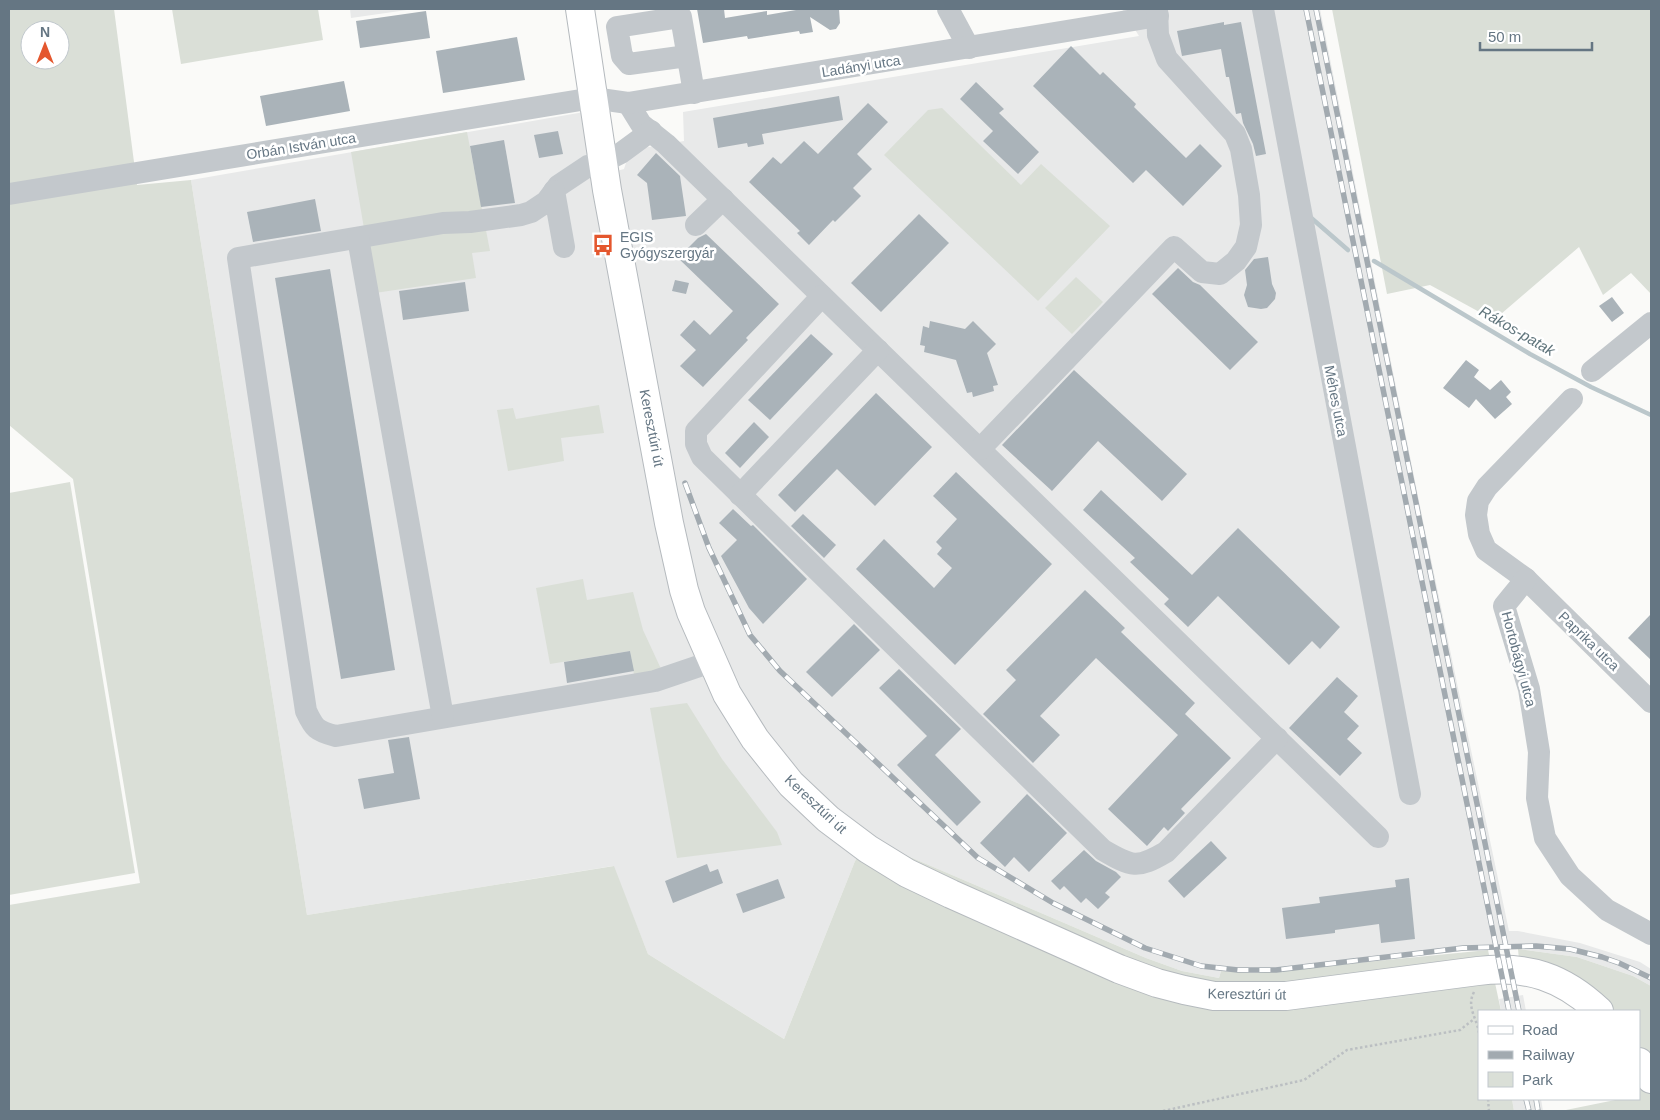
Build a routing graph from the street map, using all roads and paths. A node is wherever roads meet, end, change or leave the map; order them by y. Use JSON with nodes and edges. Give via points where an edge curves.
{"nodes":[{"id":1,"x":580,"y":9,"type":"edge"},
{"id":2,"x":948,"y":9,"type":"edge"},
{"id":3,"x":1263,"y":9,"type":"edge"},
{"id":4,"x":685,"y":13,"type":"edge"},
{"id":5,"x":1158,"y":13,"type":"edge"},
{"id":6,"x":969,"y":48,"type":"junction"},
{"id":7,"x":687,"y":56,"type":"junction"},
{"id":8,"x":694,"y":92,"type":"junction"},
{"id":9,"x":593,"y":98,"type":"junction"},
{"id":10,"x":628,"y":103,"type":"junction"},
{"id":11,"x":651,"y":131,"type":"junction"},
{"id":12,"x":603,"y":162,"type":"junction"},
{"id":13,"x":9,"y":194,"type":"edge"},
{"id":14,"x":550,"y":197,"type":"junction"},
{"id":15,"x":723,"y":199,"type":"junction"},
{"id":16,"x":696,"y":225,"type":"dead end"},
{"id":17,"x":358,"y":238,"type":"junction"},
{"id":18,"x":558,"y":248,"type":"dead end"},
{"id":19,"x":822,"y":296,"type":"junction"},
{"id":20,"x":1651,"y":323,"type":"edge"},
{"id":21,"x":878,"y":350,"type":"junction"},
{"id":22,"x":1592,"y":371,"type":"dead end"},
{"id":23,"x":1572,"y":399,"type":"dead end"},
{"id":24,"x":980,"y":449,"type":"junction"},
{"id":25,"x":740,"y":495,"type":"junction"},
{"id":26,"x":1526,"y":580,"type":"junction"},
{"id":27,"x":711,"y":662,"type":"junction"},
{"id":28,"x":1651,"y":702,"type":"edge"},
{"id":29,"x":444,"y":717,"type":"junction"},
{"id":30,"x":1277,"y":738,"type":"junction"},
{"id":31,"x":1410,"y":794,"type":"dead end"},
{"id":32,"x":1378,"y":836,"type":"dead end"},
{"id":33,"x":1651,"y":934,"type":"edge"},
{"id":34,"x":1488,"y":970,"type":"junction"},
{"id":35,"x":1598,"y":1010,"type":"edge"},
{"id":36,"x":1474,"y":1019,"type":"junction"},
{"id":37,"x":1478,"y":1024,"type":"edge"},
{"id":38,"x":1640,"y":1063,"type":"edge"},
{"id":39,"x":1651,"y":1079,"type":"edge"},
{"id":40,"x":1163,"y":1111,"type":"edge"}],
"edges":[{"from":1,"to":9,"type":"main road","name":"Keresztúri út"},
{"from":2,"to":6,"type":"street"},
{"from":3,"to":31,"type":"street","name":"Méhes utca"},
{"from":4,"to":7,"type":"street"},
{"from":4,"to":7,"type":"street","via":[[617,27],[622,56],[629,64]]},
{"from":5,"to":6,"type":"street","name":"Ladányi utca","via":[[1130,21]]},
{"from":5,"to":24,"type":"street","via":[[1158,34],[1167,59],[1234,134],[1241,150],[1251,225],[1246,246],[1236,262],[1220,274],[1202,272],[1174,247]]},
{"from":6,"to":8,"type":"street","name":"Ladányi utca"},
{"from":7,"to":8,"type":"street"},
{"from":8,"to":10,"type":"street","name":"Ladányi utca"},
{"from":9,"to":10,"type":"street","name":"Ladányi utca"},
{"from":9,"to":12,"type":"main road","name":"Keresztúri út"},
{"from":9,"to":13,"type":"street","name":"Orbán István utca"},
{"from":10,"to":11,"type":"street","via":[[641,124]]},
{"from":11,"to":12,"type":"street","via":[[621,154]]},
{"from":11,"to":15,"type":"street"},
{"from":12,"to":14,"type":"street","via":[[588,166]]},
{"from":12,"to":27,"type":"main road","name":"Keresztúri út","via":[[682,581],[690,612]]},
{"from":14,"to":17,"type":"street","via":[[531,212],[521,215],[443,223]]},
{"from":14,"to":18,"type":"street"},
{"from":15,"to":16,"type":"street"},
{"from":15,"to":19,"type":"street"},
{"from":17,"to":29,"type":"street"},
{"from":17,"to":29,"type":"street","via":[[238,258],[306,711],[314,728],[336,736]]},
{"from":19,"to":21,"type":"street"},
{"from":19,"to":25,"type":"street","via":[[696,431],[696,444],[702,457]]},
{"from":20,"to":22,"type":"street"},
{"from":21,"to":24,"type":"street"},
{"from":21,"to":25,"type":"street"},
{"from":23,"to":26,"type":"street","via":[[1487,487],[1478,501],[1479,534],[1486,550]]},
{"from":24,"to":30,"type":"street"},
{"from":25,"to":30,"type":"street","via":[[1103,850],[1123,862],[1136,865],[1166,852]]},
{"from":26,"to":28,"type":"street","name":"Paprika utca"},
{"from":26,"to":33,"type":"street","name":"Hortobágyi utca","via":[[1504,606],[1529,689],[1539,752],[1537,798],[1545,838],[1570,876],[1599,903]]},
{"from":27,"to":29,"type":"street","via":[[655,681]]},
{"from":27,"to":34,"type":"main road","name":"Keresztúri út","via":[[756,739],[791,784],[828,819],[907,873],[1119,969],[1157,983],[1214,996],[1286,996]]},
{"from":30,"to":32,"type":"street"},
{"from":34,"to":35,"type":"main road","name":"Keresztúri út","via":[[1544,975],[1574,990]]},
{"from":34,"to":36,"type":"path","via":[[1471,997]]},
{"from":36,"to":37,"type":"path"},
{"from":36,"to":40,"type":"path","via":[[1460,1030],[1347,1050],[1304,1080]]},
{"from":38,"to":39,"type":"main road"}]}
